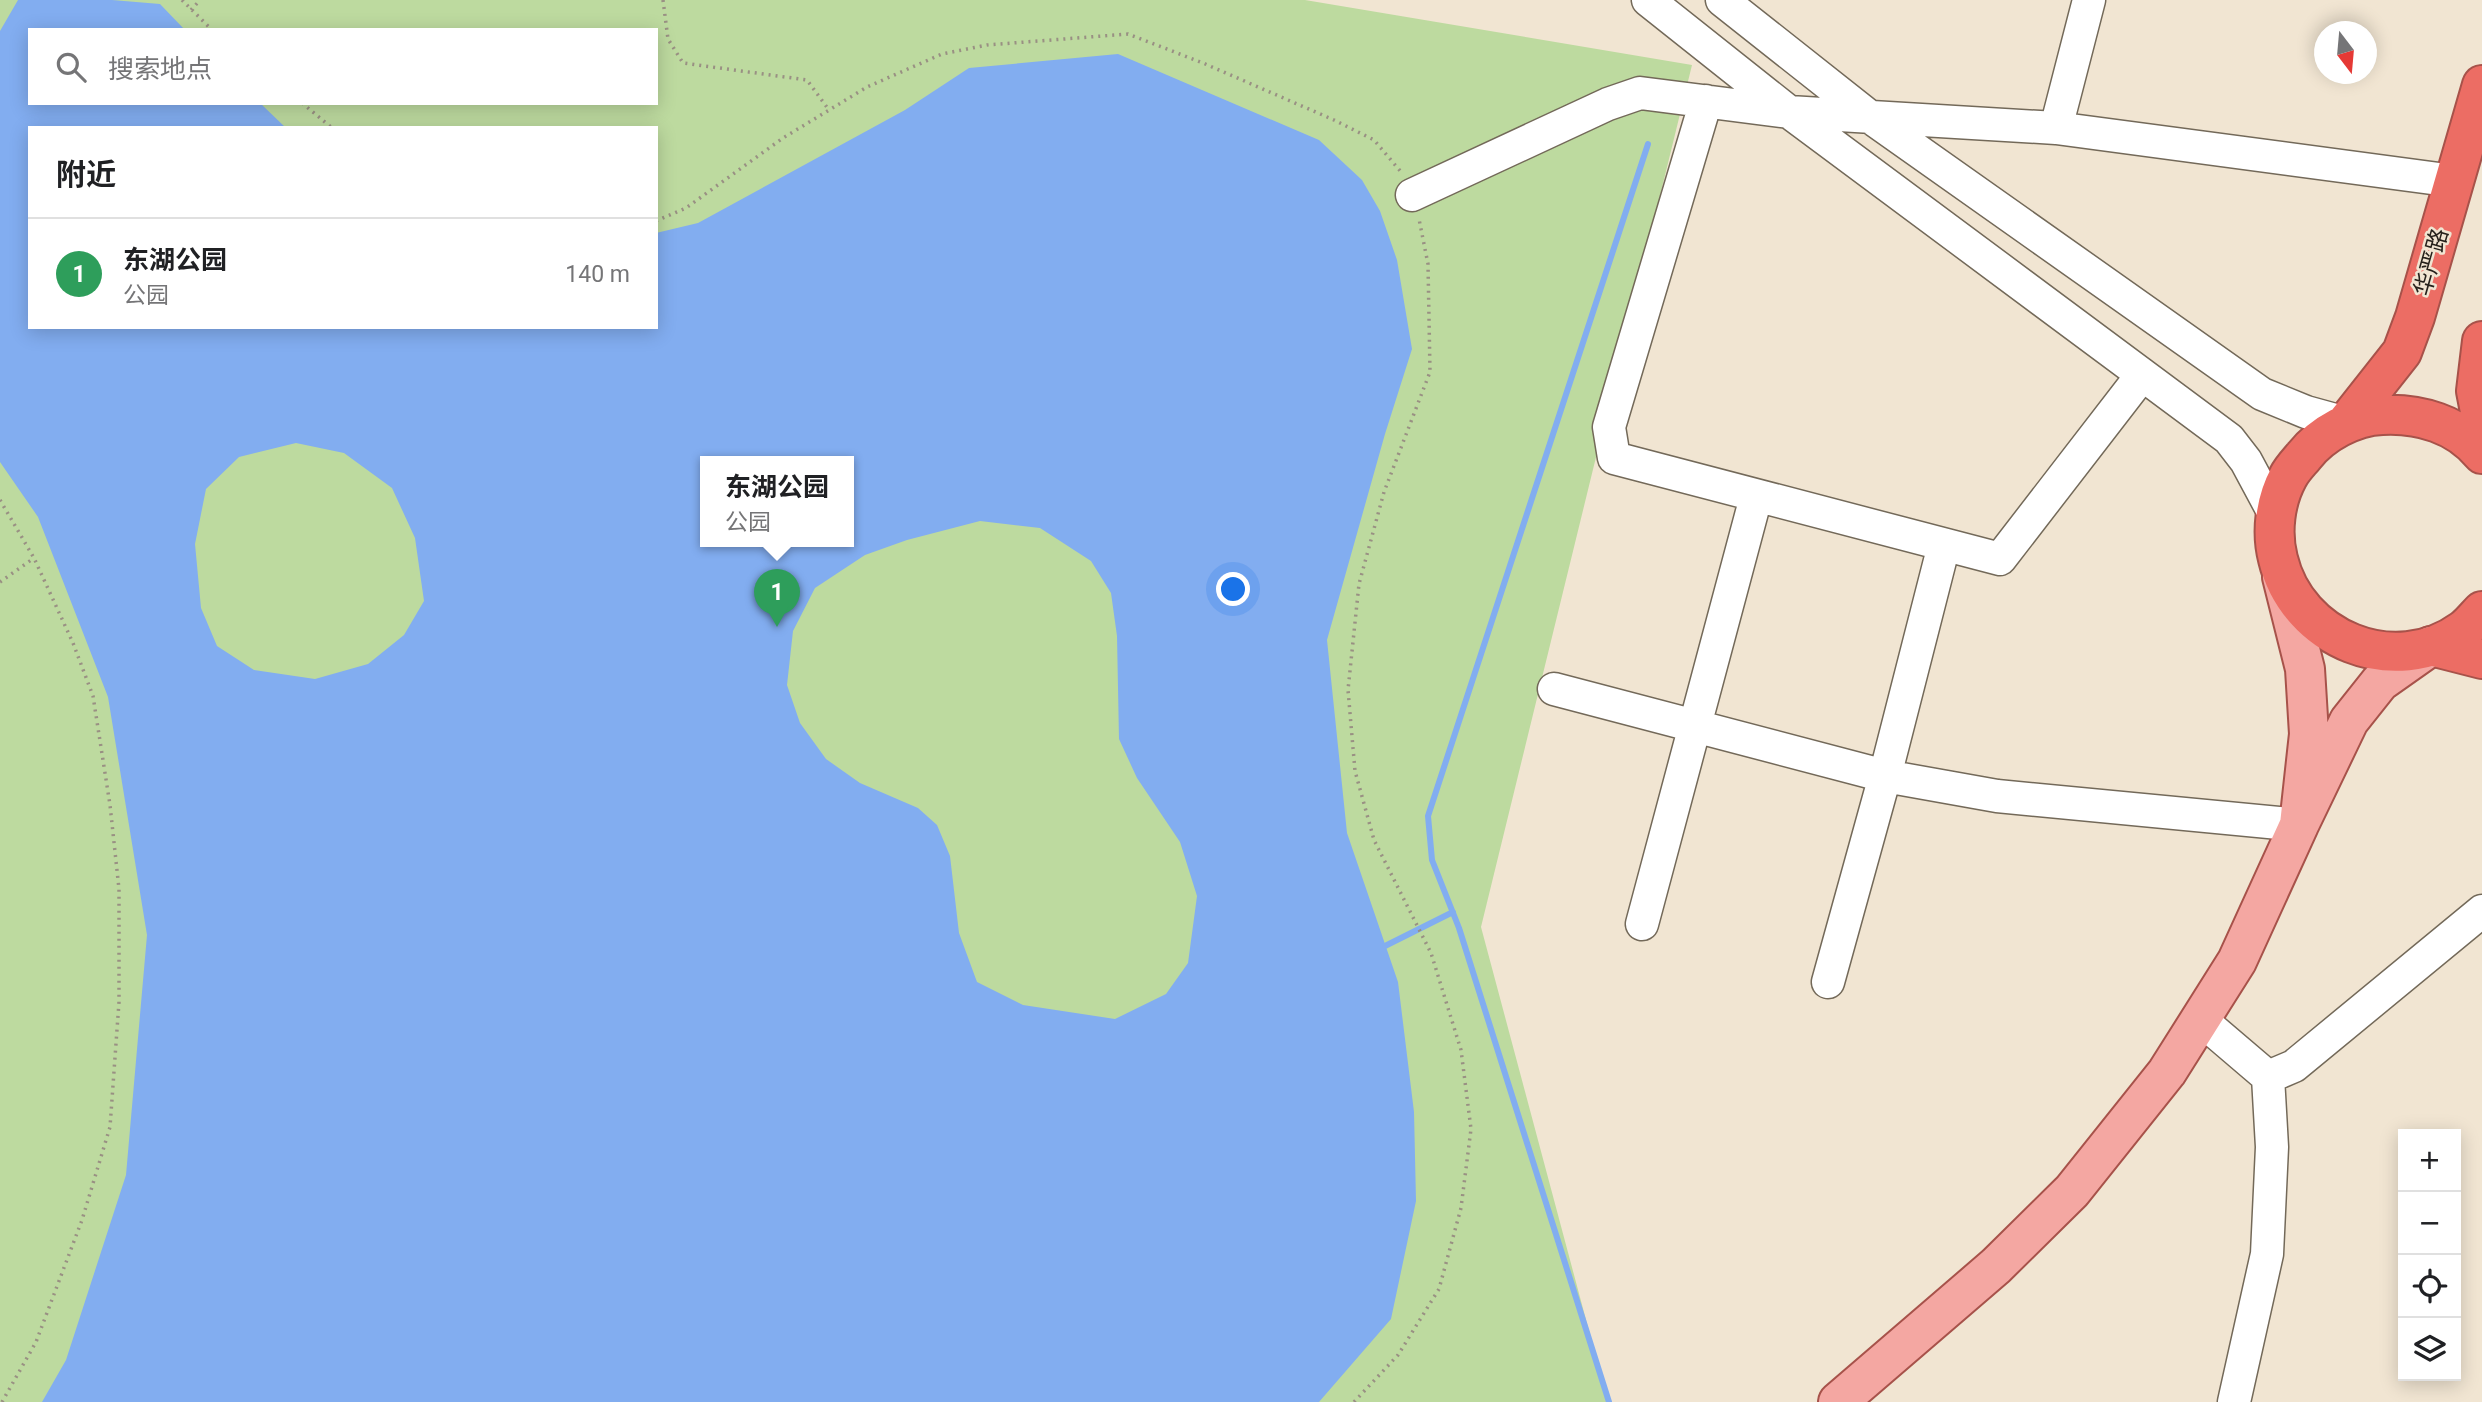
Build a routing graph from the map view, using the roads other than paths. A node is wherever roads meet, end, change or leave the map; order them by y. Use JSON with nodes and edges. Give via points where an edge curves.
{"nodes":[{"id":1,"x":1648,"y":0,"type":"edge"},
{"id":2,"x":1721,"y":0,"type":"edge"},
{"id":3,"x":2089,"y":0,"type":"edge"},
{"id":4,"x":2482,"y":85,"type":"edge"},
{"id":5,"x":1706,"y":101,"type":"junction"},
{"id":6,"x":1788,"y":112,"type":"junction"},
{"id":7,"x":1870,"y":117,"type":"junction"},
{"id":8,"x":2056,"y":128,"type":"junction"},
{"id":9,"x":2455,"y":181,"type":"junction"},
{"id":10,"x":1412,"y":195,"type":"road end"},
{"id":11,"x":2482,"y":341,"type":"edge"},
{"id":12,"x":2142,"y":375,"type":"junction"},
{"id":13,"x":2482,"y":422,"type":"edge"},
{"id":14,"x":2346,"y":423,"type":"junction"},
{"id":15,"x":2482,"y":454,"type":"edge"},
{"id":16,"x":1756,"y":497,"type":"junction"},
{"id":17,"x":2275,"y":515,"type":"junction"},
{"id":18,"x":1944,"y":545,"type":"junction"},
{"id":19,"x":2281,"y":575,"type":"junction"},
{"id":20,"x":2482,"y":611,"type":"edge"},
{"id":21,"x":2431,"y":646,"type":"junction"},
{"id":22,"x":2482,"y":659,"type":"edge"},
{"id":23,"x":1554,"y":690,"type":"dead end"},
{"id":24,"x":1694,"y":727,"type":"junction"},
{"id":25,"x":1885,"y":776,"type":"junction"},
{"id":26,"x":2299,"y":825,"type":"junction"},
{"id":27,"x":2482,"y":911,"type":"edge"},
{"id":28,"x":1642,"y":924,"type":"dead end"},
{"id":29,"x":1828,"y":982,"type":"dead end"},
{"id":30,"x":2200,"y":1019,"type":"junction"},
{"id":31,"x":2268,"y":1077,"type":"junction"},
{"id":32,"x":1838,"y":1402,"type":"edge"},
{"id":33,"x":2234,"y":1402,"type":"edge"}],
"edges":[{"from":1,"to":6,"type":"street"},
{"from":2,"to":7,"type":"street"},
{"from":3,"to":8,"type":"street"},
{"from":4,"to":9,"type":"highway","name":"华严路"},
{"from":5,"to":6,"type":"street"},
{"from":5,"to":10,"type":"street","via":[[1640,93]]},
{"from":5,"to":16,"type":"street","via":[[1609,427],[1614,458]]},
{"from":6,"to":7,"type":"street"},
{"from":6,"to":12,"type":"street"},
{"from":7,"to":8,"type":"street"},
{"from":7,"to":14,"type":"street","via":[[2262,394]]},
{"from":8,"to":9,"type":"street"},
{"from":9,"to":14,"type":"highway","name":"华严路","via":[[2402,352]]},
{"from":11,"to":13,"type":"highway","via":[[2476,391]]},
{"from":12,"to":17,"type":"street","via":[[2228,439],[2246,461]]},
{"from":12,"to":18,"type":"street","via":[[2000,559]]},
{"from":14,"to":15,"type":"highway","via":[[2379,415],[2414,415],[2446,425]]},
{"from":14,"to":17,"type":"highway","via":[[2312,445],[2288,477]]},
{"from":16,"to":18,"type":"street"},
{"from":16,"to":24,"type":"street"},
{"from":17,"to":19,"type":"highway","via":[[2274,545]]},
{"from":18,"to":25,"type":"street"},
{"from":19,"to":21,"type":"highway","via":[[2316,624],[2342,640],[2371,650],[2401,652]]},
{"from":19,"to":26,"type":"main road","via":[[2305,669],[2309,734]]},
{"from":20,"to":21,"type":"highway","via":[[2462,630]]},
{"from":21,"to":22,"type":"highway"},
{"from":21,"to":26,"type":"main road","via":[[2380,682],[2349,721]]},
{"from":23,"to":24,"type":"street"},
{"from":24,"to":25,"type":"street"},
{"from":24,"to":28,"type":"street"},
{"from":25,"to":26,"type":"street","via":[[1997,796]]},
{"from":25,"to":29,"type":"street"},
{"from":26,"to":30,"type":"main road","via":[[2237,961]]},
{"from":27,"to":31,"type":"street","via":[[2294,1066]]},
{"from":30,"to":31,"type":"street"},
{"from":30,"to":32,"type":"main road","via":[[2166,1072],[2072,1191],[1996,1266]]},
{"from":31,"to":33,"type":"street","via":[[2272,1147],[2267,1254]]}]}
